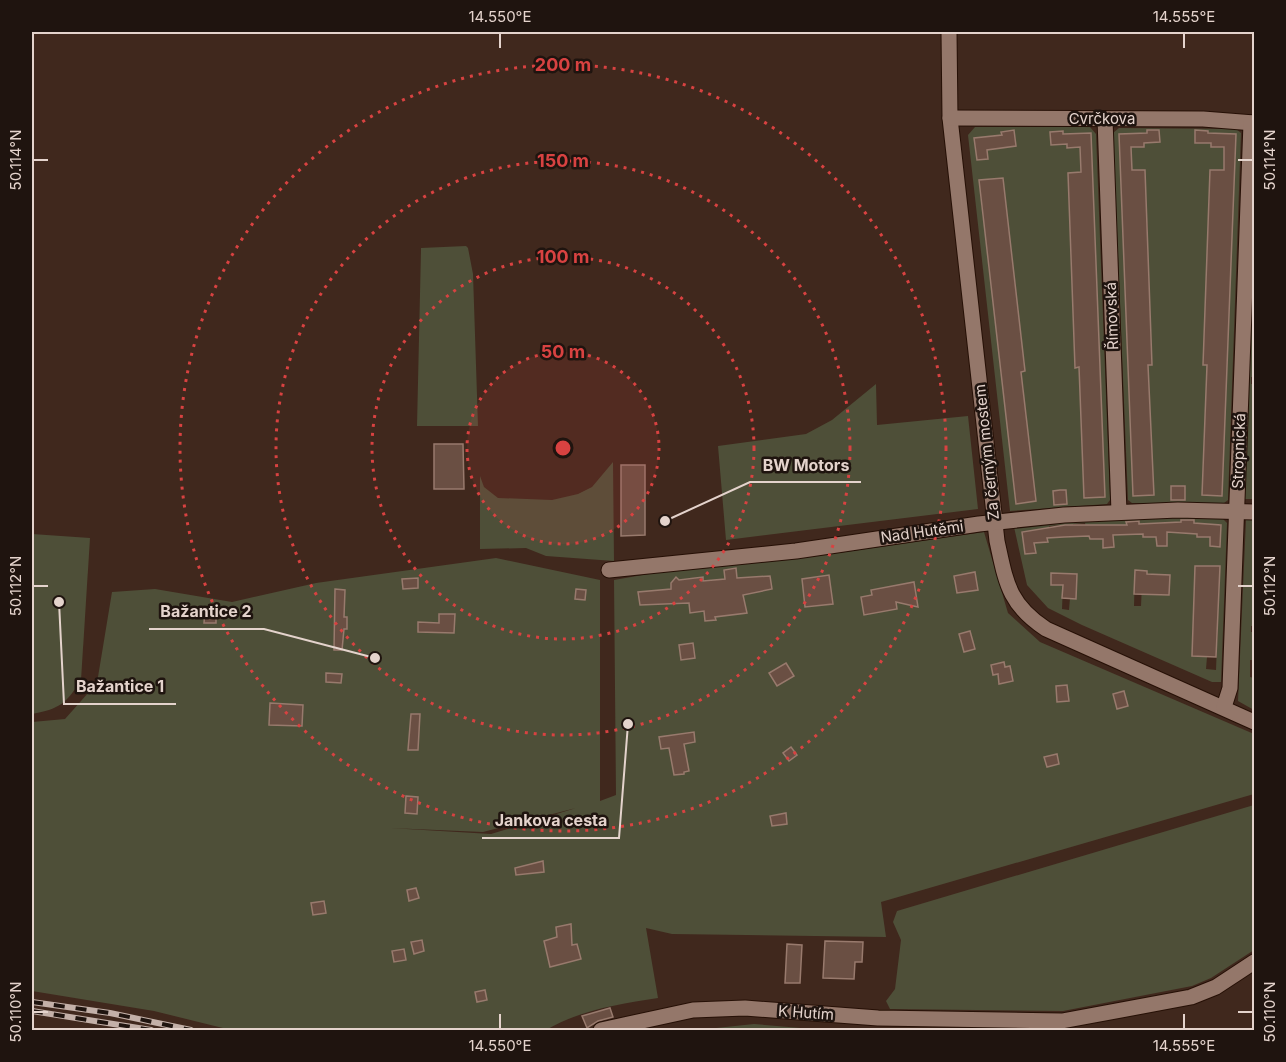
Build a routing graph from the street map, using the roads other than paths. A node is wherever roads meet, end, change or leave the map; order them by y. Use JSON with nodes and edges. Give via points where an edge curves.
{"nodes":[{"id":1,"x":949,"y":32,"type":"edge"},
{"id":2,"x":950,"y":118,"type":"junction"},
{"id":3,"x":1105,"y":119,"type":"junction"},
{"id":4,"x":1252,"y":123,"type":"edge"},
{"id":5,"x":1119,"y":512,"type":"junction"},
{"id":6,"x":1237,"y":512,"type":"junction"},
{"id":7,"x":1254,"y":512,"type":"edge"},
{"id":8,"x":995,"y":522,"type":"junction"},
{"id":9,"x":609,"y":570,"type":"dead end"},
{"id":10,"x":1224,"y":707,"type":"junction"},
{"id":11,"x":1254,"y":722,"type":"edge"},
{"id":12,"x":1254,"y":962,"type":"edge"},
{"id":13,"x":601,"y":1030,"type":"edge"}],
"edges":[{"from":1,"to":2,"type":"street","name":"Za černým mostem"},
{"from":2,"to":3,"type":"street","name":"Cvrčkova"},
{"from":2,"to":8,"type":"street","name":"Za černým mostem"},
{"from":3,"to":4,"type":"street","name":"Cvrčkova"},
{"from":3,"to":5,"type":"street","name":"Římovská"},
{"from":4,"to":6,"type":"street","name":"Stropnická"},
{"from":5,"to":6,"type":"street","name":"Nad Hutěmi"},
{"from":5,"to":8,"type":"street","name":"Nad Hutěmi"},
{"from":6,"to":7,"type":"street","name":"Nad Hutěmi"},
{"from":6,"to":10,"type":"street","name":"Stropnická","via":[[1230,688]]},
{"from":8,"to":9,"type":"street","name":"Nad Hutěmi","via":[[796,551]]},
{"from":8,"to":10,"type":"street","name":"Za černým mostem","via":[[1009,590],[1029,618]]},
{"from":10,"to":11,"type":"street","name":"Za černým mostem"},
{"from":12,"to":13,"type":"street","name":"K Hutím","via":[[1216,987],[1191,997],[1062,1021],[878,1018],[745,1008],[693,1010]]}]}
